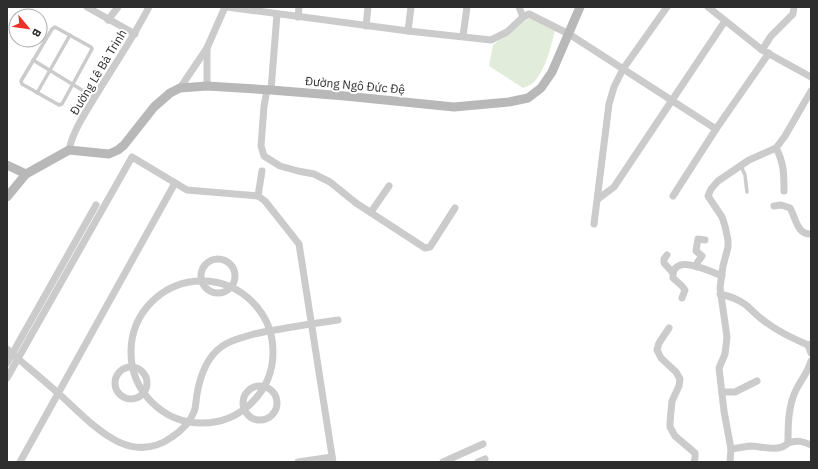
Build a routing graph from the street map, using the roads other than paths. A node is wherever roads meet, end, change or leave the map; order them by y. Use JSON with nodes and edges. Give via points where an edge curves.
{"nodes":[{"id":1,"x":87,"y":7,"type":"edge"},
{"id":2,"x":118,"y":7,"type":"edge"},
{"id":3,"x":149,"y":7,"type":"edge"},
{"id":4,"x":230,"y":7,"type":"edge"},
{"id":5,"x":298,"y":7,"type":"edge"},
{"id":6,"x":368,"y":7,"type":"edge"},
{"id":7,"x":411,"y":7,"type":"edge"},
{"id":8,"x":468,"y":7,"type":"edge"},
{"id":9,"x":519,"y":7,"type":"edge"},
{"id":10,"x":580,"y":7,"type":"edge"},
{"id":11,"x":667,"y":7,"type":"edge"},
{"id":12,"x":708,"y":7,"type":"edge"},
{"id":13,"x":794,"y":7,"type":"edge"},
{"id":14,"x":277,"y":14,"type":"junction"},
{"id":15,"x":298,"y":17,"type":"junction"},
{"id":16,"x":523,"y":17,"type":"junction"},
{"id":17,"x":108,"y":20,"type":"junction"},
{"id":18,"x":725,"y":21,"type":"junction"},
{"id":19,"x":366,"y":26,"type":"junction"},
{"id":20,"x":408,"y":31,"type":"junction"},
{"id":21,"x":135,"y":34,"type":"junction"},
{"id":22,"x":569,"y":34,"type":"junction"},
{"id":23,"x":70,"y":35,"type":"junction"},
{"id":24,"x":463,"y":36,"type":"junction"},
{"id":25,"x":207,"y":48,"type":"junction"},
{"id":26,"x":762,"y":50,"type":"junction"},
{"id":27,"x":769,"y":53,"type":"junction"},
{"id":28,"x":33,"y":60,"type":"junction"},
{"id":29,"x":623,"y":69,"type":"junction"},
{"id":30,"x":50,"y":70,"type":"junction"},
{"id":31,"x":811,"y":77,"type":"edge"},
{"id":32,"x":73,"y":84,"type":"junction"},
{"id":33,"x":207,"y":86,"type":"junction"},
{"id":34,"x":180,"y":88,"type":"junction"},
{"id":35,"x":269,"y":90,"type":"junction"},
{"id":36,"x":811,"y":91,"type":"edge"},
{"id":37,"x":37,"y":93,"type":"junction"},
{"id":38,"x":95,"y":98,"type":"junction"},
{"id":39,"x":672,"y":101,"type":"junction"},
{"id":40,"x":716,"y":129,"type":"junction"},
{"id":41,"x":776,"y":148,"type":"junction"},
{"id":42,"x":69,"y":150,"type":"junction"},
{"id":43,"x":7,"y":165,"type":"edge"},
{"id":44,"x":741,"y":166,"type":"junction"},
{"id":45,"x":262,"y":171,"type":"dead end"},
{"id":46,"x":26,"y":174,"type":"junction"},
{"id":47,"x":175,"y":183,"type":"junction"},
{"id":48,"x":389,"y":186,"type":"dead end"},
{"id":49,"x":784,"y":191,"type":"dead end"},
{"id":50,"x":747,"y":192,"type":"dead end"},
{"id":51,"x":258,"y":196,"type":"junction"},
{"id":52,"x":673,"y":196,"type":"dead end"},
{"id":53,"x":7,"y":197,"type":"edge"},
{"id":54,"x":598,"y":199,"type":"junction"},
{"id":55,"x":96,"y":205,"type":"dead end"},
{"id":56,"x":774,"y":206,"type":"dead end"},
{"id":57,"x":456,"y":208,"type":"dead end"},
{"id":58,"x":371,"y":212,"type":"junction"},
{"id":59,"x":594,"y":224,"type":"dead end"},
{"id":60,"x":811,"y":234,"type":"edge"},
{"id":61,"x":705,"y":240,"type":"dead end"},
{"id":62,"x":667,"y":255,"type":"dead end"},
{"id":63,"x":697,"y":266,"type":"junction"},
{"id":64,"x":673,"y":273,"type":"junction"},
{"id":65,"x":722,"y":276,"type":"junction"},
{"id":66,"x":202,"y":280,"type":"junction"},
{"id":67,"x":231,"y":287,"type":"junction"},
{"id":68,"x":720,"y":294,"type":"junction"},
{"id":69,"x":682,"y":298,"type":"dead end"},
{"id":70,"x":338,"y":320,"type":"dead end"},
{"id":71,"x":312,"y":324,"type":"junction"},
{"id":72,"x":669,"y":328,"type":"dead end"},
{"id":73,"x":271,"y":330,"type":"junction"},
{"id":74,"x":810,"y":344,"type":"edge"},
{"id":75,"x":12,"y":354,"type":"edge"},
{"id":76,"x":811,"y":354,"type":"edge"},
{"id":77,"x":811,"y":361,"type":"edge"},
{"id":78,"x":7,"y":363,"type":"edge"},
{"id":79,"x":133,"y":366,"type":"junction"},
{"id":80,"x":7,"y":378,"type":"edge"},
{"id":81,"x":757,"y":381,"type":"dead end"},
{"id":82,"x":264,"y":387,"type":"junction"},
{"id":83,"x":722,"y":392,"type":"junction"},
{"id":84,"x":58,"y":393,"type":"junction"},
{"id":85,"x":144,"y":393,"type":"junction"},
{"id":86,"x":245,"y":411,"type":"junction"},
{"id":87,"x":188,"y":421,"type":"junction"},
{"id":88,"x":788,"y":443,"type":"junction"},
{"id":89,"x":482,"y":444,"type":"dead end"},
{"id":90,"x":811,"y":445,"type":"edge"},
{"id":91,"x":731,"y":449,"type":"junction"},
{"id":92,"x":333,"y":460,"type":"edge"},
{"id":93,"x":20,"y":462,"type":"edge"},
{"id":94,"x":298,"y":462,"type":"edge"},
{"id":95,"x":443,"y":462,"type":"edge"},
{"id":96,"x":694,"y":462,"type":"edge"},
{"id":97,"x":730,"y":462,"type":"edge"}],
"edges":[{"from":1,"to":17,"type":"street"},
{"from":2,"to":17,"type":"street"},
{"from":3,"to":21,"type":"street","name":"Đường Lê Bá Trinh"},
{"from":4,"to":14,"type":"street"},
{"from":4,"to":25,"type":"street"},
{"from":5,"to":15,"type":"street"},
{"from":6,"to":19,"type":"street"},
{"from":7,"to":20,"type":"street"},
{"from":8,"to":24,"type":"street"},
{"from":9,"to":16,"type":"street"},
{"from":10,"to":22,"type":"main road","name":"Đường Ngô Đức Đệ"},
{"from":11,"to":29,"type":"street"},
{"from":12,"to":18,"type":"street"},
{"from":13,"to":26,"type":"street","via":[[793,14],[771,36]]},
{"from":14,"to":15,"type":"street"},
{"from":14,"to":35,"type":"street"},
{"from":15,"to":19,"type":"street"},
{"from":16,"to":22,"type":"street","via":[[529,14]]},
{"from":16,"to":24,"type":"street","via":[[507,32],[491,40]]},
{"from":17,"to":21,"type":"street"},
{"from":18,"to":26,"type":"street"},
{"from":18,"to":39,"type":"street"},
{"from":19,"to":20,"type":"street"},
{"from":20,"to":24,"type":"street"},
{"from":21,"to":38,"type":"street","name":"Đường Lê Bá Trinh"},
{"from":22,"to":29,"type":"street"},
{"from":22,"to":35,"type":"main road","name":"Đường Ngô Đức Đệ","via":[[552,72],[541,88],[528,98],[509,102],[454,107]]},
{"from":23,"to":28,"type":"lane","via":[[57,27],[52,29]]},
{"from":23,"to":30,"type":"lane"},
{"from":23,"to":32,"type":"lane","via":[[92,50]]},
{"from":25,"to":33,"type":"street"},
{"from":25,"to":34,"type":"street"},
{"from":26,"to":27,"type":"street"},
{"from":27,"to":31,"type":"street"},
{"from":27,"to":40,"type":"street"},
{"from":28,"to":30,"type":"lane"},
{"from":28,"to":37,"type":"lane","via":[[21,83]]},
{"from":29,"to":39,"type":"street"},
{"from":29,"to":54,"type":"street","via":[[609,104]]},
{"from":30,"to":32,"type":"lane"},
{"from":30,"to":37,"type":"lane"},
{"from":32,"to":37,"type":"lane","via":[[60,105]]},
{"from":32,"to":38,"type":"lane"},
{"from":33,"to":34,"type":"main road","name":"Đường Ngô Đức Đệ"},
{"from":33,"to":35,"type":"main road","name":"Đường Ngô Đức Đệ"},
{"from":34,"to":42,"type":"main road","name":"Đường Ngô Đức Đệ","via":[[162,100],[118,150],[109,154]]},
{"from":35,"to":58,"type":"street","via":[[264,106],[261,146],[264,156],[286,168],[320,176]]},
{"from":36,"to":41,"type":"street"},
{"from":38,"to":42,"type":"street","name":"Đường Lê Bá Trinh","via":[[72,139]]},
{"from":39,"to":40,"type":"street"},
{"from":39,"to":54,"type":"street","via":[[614,187]]},
{"from":40,"to":52,"type":"street"},
{"from":41,"to":44,"type":"street"},
{"from":41,"to":49,"type":"street","via":[[782,158]]},
{"from":42,"to":46,"type":"main road"},
{"from":43,"to":46,"type":"main road"},
{"from":44,"to":50,"type":"lane"},
{"from":44,"to":65,"type":"street","via":[[714,185],[708,196],[719,211],[727,233],[728,247]]},
{"from":45,"to":51,"type":"street"},
{"from":46,"to":53,"type":"main road"},
{"from":47,"to":51,"type":"street","via":[[187,190]]},
{"from":47,"to":75,"type":"street","via":[[132,157]]},
{"from":47,"to":84,"type":"street"},
{"from":48,"to":58,"type":"street"},
{"from":51,"to":71,"type":"street","via":[[300,244]]},
{"from":54,"to":59,"type":"street"},
{"from":55,"to":75,"type":"street"},
{"from":56,"to":60,"type":"street","via":[[790,208],[800,230]]},
{"from":57,"to":58,"type":"street","via":[[428,248]]},
{"from":61,"to":63,"type":"street","via":[[697,240],[696,251],[702,256]]},
{"from":62,"to":64,"type":"street","via":[[664,263]]},
{"from":63,"to":64,"type":"street","via":[[680,265]]},
{"from":63,"to":65,"type":"street"},
{"from":64,"to":69,"type":"street","via":[[673,278],[685,290]]},
{"from":65,"to":68,"type":"street"},
{"from":66,"to":67,"type":"street"},
{"from":66,"to":67,"type":"street","via":[[202,272],[208,263],[218,259],[224,260],[234,272],[235,278]]},
{"from":66,"to":79,"type":"street","via":[[168,289],[150,304],[137,323],[131,346]]},
{"from":67,"to":73,"type":"street","via":[[257,306]]},
{"from":68,"to":74,"type":"street","via":[[745,304],[768,324]]},
{"from":68,"to":83,"type":"street","via":[[727,326],[725,354],[719,368]]},
{"from":70,"to":71,"type":"street"},
{"from":71,"to":73,"type":"street"},
{"from":71,"to":92,"type":"street"},
{"from":72,"to":96,"type":"street","via":[[657,350],[680,379],[672,401],[670,427],[675,436],[695,453]]},
{"from":73,"to":82,"type":"street","via":[[275,352],[271,373]]},
{"from":73,"to":87,"type":"street","via":[[235,339],[220,348],[203,369],[194,412]]},
{"from":74,"to":76,"type":"street"},
{"from":75,"to":78,"type":"street"},
{"from":75,"to":80,"type":"street"},
{"from":75,"to":84,"type":"street"},
{"from":77,"to":88,"type":"street","via":[[795,392]]},
{"from":79,"to":85,"type":"street"},
{"from":79,"to":85,"type":"street","via":[[118,374],[116,388],[127,398],[137,398]]},
{"from":81,"to":83,"type":"street","via":[[735,392]]},
{"from":82,"to":86,"type":"street","via":[[254,387],[246,394],[243,404]]},
{"from":82,"to":86,"type":"street","via":[[276,398],[272,414],[262,420],[251,417]]},
{"from":83,"to":91,"type":"street"},
{"from":84,"to":87,"type":"street","via":[[97,428],[122,444],[136,448],[160,444],[178,433]]},
{"from":84,"to":93,"type":"street"},
{"from":85,"to":87,"type":"street","via":[[155,406],[176,420]]},
{"from":86,"to":87,"type":"street","via":[[223,421]]},
{"from":88,"to":90,"type":"street","via":[[802,441]]},
{"from":88,"to":91,"type":"street","via":[[778,449],[750,446]]},
{"from":89,"to":95,"type":"street"},
{"from":91,"to":97,"type":"street"},
{"from":92,"to":94,"type":"street"}]}
